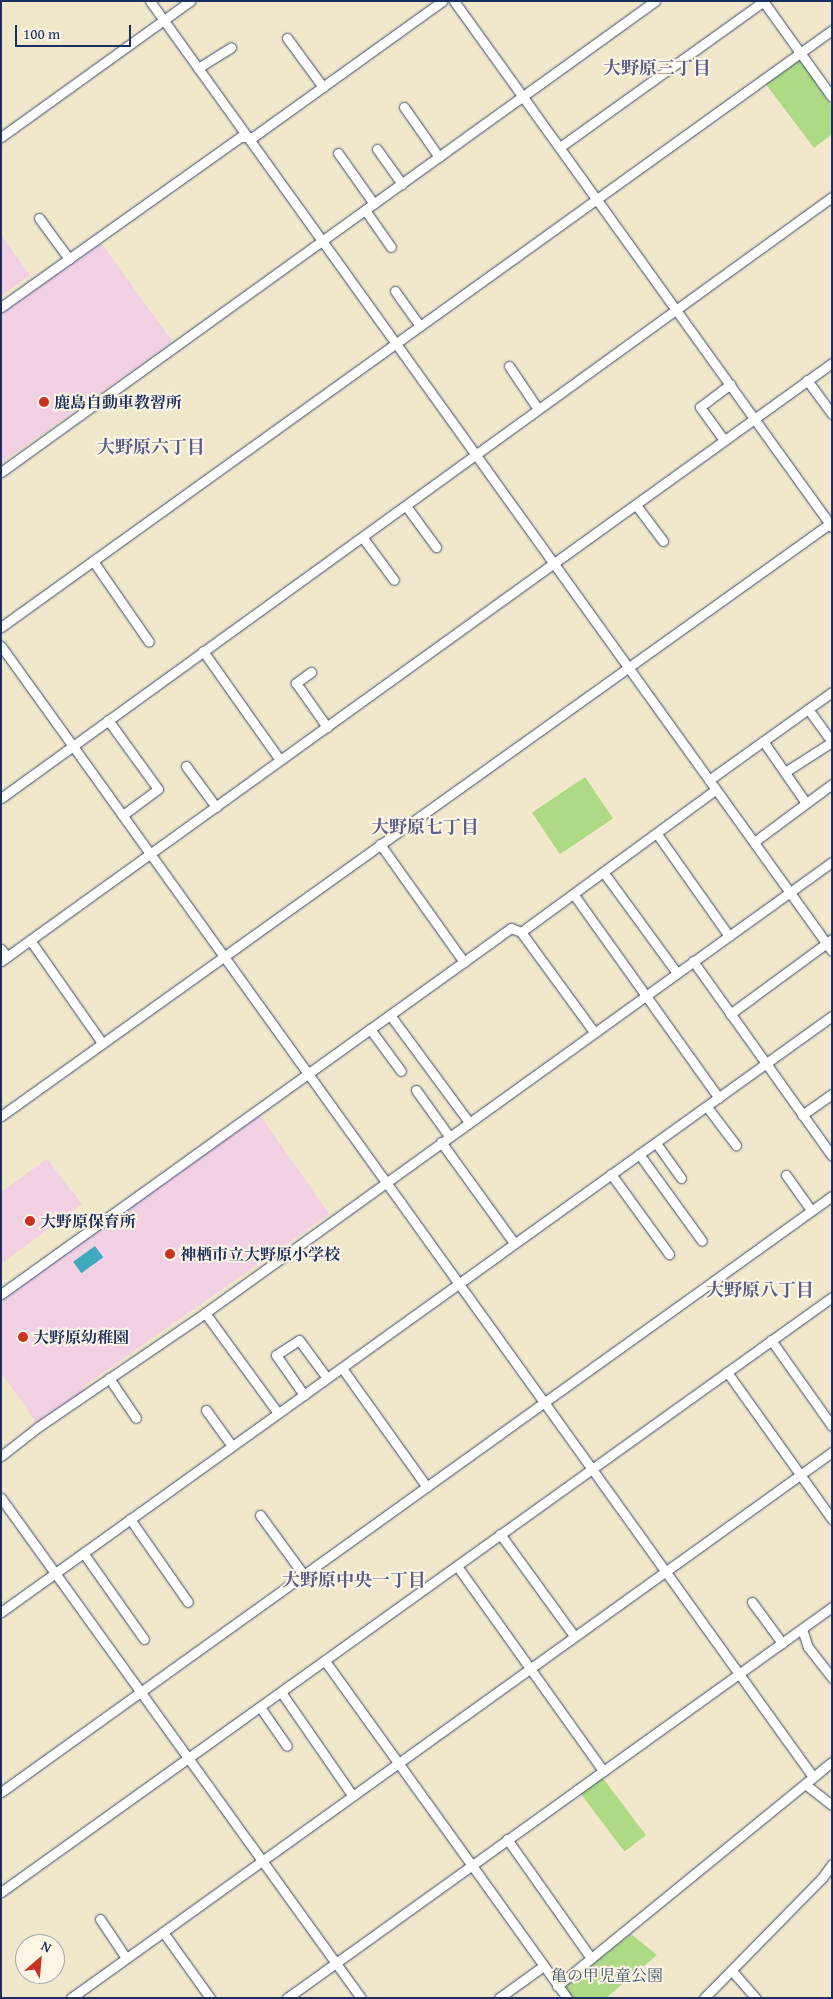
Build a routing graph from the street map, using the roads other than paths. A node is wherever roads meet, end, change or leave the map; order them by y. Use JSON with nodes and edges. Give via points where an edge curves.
{"nodes":[{"id":1,"x":150,"y":1,"type":"edge"},
{"id":2,"x":190,"y":1,"type":"edge"},
{"id":3,"x":442,"y":1,"type":"edge"},
{"id":4,"x":454,"y":1,"type":"edge"},
{"id":5,"x":655,"y":1,"type":"edge"},
{"id":6,"x":763,"y":1,"type":"edge"},
{"id":7,"x":164,"y":20,"type":"junction"},
{"id":8,"x":832,"y":30,"type":"edge"},
{"id":9,"x":287,"y":38,"type":"dead end"},
{"id":10,"x":231,"y":47,"type":"dead end"},
{"id":11,"x":800,"y":53,"type":"junction"},
{"id":12,"x":198,"y":68,"type":"junction"},
{"id":13,"x":323,"y":87,"type":"junction"},
{"id":14,"x":524,"y":96,"type":"junction"},
{"id":15,"x":832,"y":97,"type":"edge"},
{"id":16,"x":404,"y":107,"type":"dead end"},
{"id":17,"x":1,"y":137,"type":"edge"},
{"id":18,"x":248,"y":137,"type":"junction"},
{"id":19,"x":560,"y":147,"type":"junction"},
{"id":20,"x":377,"y":149,"type":"dead end"},
{"id":21,"x":338,"y":153,"type":"dead end"},
{"id":22,"x":439,"y":157,"type":"junction"},
{"id":23,"x":402,"y":184,"type":"junction"},
{"id":24,"x":832,"y":197,"type":"edge"},
{"id":25,"x":597,"y":198,"type":"junction"},
{"id":26,"x":374,"y":204,"type":"junction"},
{"id":27,"x":365,"y":210,"type":"junction"},
{"id":28,"x":39,"y":218,"type":"dead end"},
{"id":29,"x":322,"y":242,"type":"junction"},
{"id":30,"x":391,"y":247,"type":"dead end"},
{"id":31,"x":69,"y":259,"type":"junction"},
{"id":32,"x":395,"y":291,"type":"dead end"},
{"id":33,"x":1,"y":307,"type":"edge"},
{"id":34,"x":676,"y":309,"type":"junction"},
{"id":35,"x":420,"y":326,"type":"junction"},
{"id":36,"x":396,"y":343,"type":"junction"},
{"id":37,"x":832,"y":363,"type":"edge"},
{"id":38,"x":509,"y":366,"type":"dead end"},
{"id":39,"x":807,"y":380,"type":"junction"},
{"id":40,"x":730,"y":384,"type":"junction"},
{"id":41,"x":538,"y":409,"type":"junction"},
{"id":42,"x":832,"y":414,"type":"edge"},
{"id":43,"x":754,"y":418,"type":"junction"},
{"id":44,"x":724,"y":440,"type":"junction"},
{"id":45,"x":475,"y":454,"type":"junction"},
{"id":46,"x":1,"y":472,"type":"edge"},
{"id":47,"x":636,"y":505,"type":"junction"},
{"id":48,"x":406,"y":506,"type":"junction"},
{"id":49,"x":831,"y":524,"type":"edge"},
{"id":50,"x":363,"y":538,"type":"junction"},
{"id":51,"x":663,"y":541,"type":"dead end"},
{"id":52,"x":436,"y":547,"type":"dead end"},
{"id":53,"x":92,"y":561,"type":"junction"},
{"id":54,"x":554,"y":565,"type":"junction"},
{"id":55,"x":394,"y":580,"type":"dead end"},
{"id":56,"x":1,"y":627,"type":"edge"},
{"id":57,"x":149,"y":642,"type":"dead end"},
{"id":58,"x":1,"y":646,"type":"edge"},
{"id":59,"x":203,"y":651,"type":"junction"},
{"id":60,"x":626,"y":667,"type":"junction"},
{"id":61,"x":311,"y":672,"type":"dead end"},
{"id":62,"x":832,"y":692,"type":"edge"},
{"id":63,"x":808,"y":709,"type":"junction"},
{"id":64,"x":108,"y":720,"type":"junction"},
{"id":65,"x":327,"y":727,"type":"junction"},
{"id":66,"x":763,"y":741,"type":"junction"},
{"id":67,"x":832,"y":742,"type":"edge"},
{"id":68,"x":74,"y":746,"type":"junction"},
{"id":69,"x":280,"y":760,"type":"junction"},
{"id":70,"x":186,"y":766,"type":"dead end"},
{"id":71,"x":785,"y":772,"type":"junction"},
{"id":72,"x":708,"y":780,"type":"junction"},
{"id":73,"x":832,"y":784,"type":"edge"},
{"id":74,"x":716,"y":790,"type":"junction"},
{"id":75,"x":1,"y":798,"type":"edge"},
{"id":76,"x":806,"y":803,"type":"junction"},
{"id":77,"x":216,"y":807,"type":"junction"},
{"id":78,"x":123,"y":815,"type":"junction"},
{"id":79,"x":657,"y":834,"type":"junction"},
{"id":80,"x":754,"y":842,"type":"junction"},
{"id":81,"x":380,"y":844,"type":"junction"},
{"id":82,"x":150,"y":854,"type":"junction"},
{"id":83,"x":832,"y":862,"type":"edge"},
{"id":84,"x":604,"y":873,"type":"junction"},
{"id":85,"x":789,"y":893,"type":"junction"},
{"id":86,"x":574,"y":895,"type":"junction"},
{"id":87,"x":520,"y":932,"type":"junction"},
{"id":88,"x":729,"y":936,"type":"junction"},
{"id":89,"x":30,"y":940,"type":"junction"},
{"id":90,"x":830,"y":945,"type":"edge"},
{"id":91,"x":1,"y":948,"type":"edge"},
{"id":92,"x":224,"y":956,"type":"junction"},
{"id":93,"x":4,"y":959,"type":"edge"},
{"id":94,"x":464,"y":962,"type":"junction"},
{"id":95,"x":693,"y":962,"type":"junction"},
{"id":96,"x":677,"y":973,"type":"junction"},
{"id":97,"x":647,"y":995,"type":"junction"},
{"id":98,"x":730,"y":1014,"type":"junction"},
{"id":99,"x":390,"y":1015,"type":"junction"},
{"id":100,"x":832,"y":1016,"type":"edge"},
{"id":101,"x":370,"y":1030,"type":"junction"},
{"id":102,"x":594,"y":1032,"type":"junction"},
{"id":103,"x":102,"y":1043,"type":"junction"},
{"id":104,"x":767,"y":1064,"type":"junction"},
{"id":105,"x":400,"y":1071,"type":"dead end"},
{"id":106,"x":309,"y":1074,"type":"junction"},
{"id":107,"x":416,"y":1090,"type":"dead end"},
{"id":108,"x":832,"y":1094,"type":"edge"},
{"id":109,"x":719,"y":1098,"type":"junction"},
{"id":110,"x":706,"y":1107,"type":"junction"},
{"id":111,"x":802,"y":1115,"type":"junction"},
{"id":112,"x":1,"y":1116,"type":"edge"},
{"id":113,"x":469,"y":1122,"type":"junction"},
{"id":114,"x":449,"y":1136,"type":"junction"},
{"id":115,"x":441,"y":1142,"type":"junction"},
{"id":116,"x":656,"y":1142,"type":"junction"},
{"id":117,"x":736,"y":1145,"type":"dead end"},
{"id":118,"x":640,"y":1154,"type":"junction"},
{"id":119,"x":832,"y":1156,"type":"edge"},
{"id":120,"x":612,"y":1174,"type":"junction"},
{"id":121,"x":786,"y":1175,"type":"dead end"},
{"id":122,"x":681,"y":1178,"type":"dead end"},
{"id":123,"x":386,"y":1183,"type":"junction"},
{"id":124,"x":832,"y":1196,"type":"edge"},
{"id":125,"x":812,"y":1210,"type":"junction"},
{"id":126,"x":702,"y":1241,"type":"dead end"},
{"id":127,"x":514,"y":1243,"type":"junction"},
{"id":128,"x":669,"y":1254,"type":"dead end"},
{"id":129,"x":459,"y":1284,"type":"junction"},
{"id":130,"x":1,"y":1294,"type":"edge"},
{"id":131,"x":830,"y":1301,"type":"edge"},
{"id":132,"x":205,"y":1313,"type":"junction"},
{"id":133,"x":771,"y":1340,"type":"junction"},
{"id":134,"x":342,"y":1368,"type":"junction"},
{"id":135,"x":727,"y":1372,"type":"junction"},
{"id":136,"x":109,"y":1378,"type":"junction"},
{"id":137,"x":327,"y":1378,"type":"junction"},
{"id":138,"x":304,"y":1395,"type":"junction"},
{"id":139,"x":544,"y":1402,"type":"junction"},
{"id":140,"x":206,"y":1410,"type":"dead end"},
{"id":141,"x":278,"y":1413,"type":"junction"},
{"id":142,"x":136,"y":1418,"type":"dead end"},
{"id":143,"x":832,"y":1426,"type":"edge"},
{"id":144,"x":232,"y":1446,"type":"junction"},
{"id":145,"x":832,"y":1452,"type":"edge"},
{"id":146,"x":1,"y":1456,"type":"edge"},
{"id":147,"x":591,"y":1470,"type":"junction"},
{"id":148,"x":800,"y":1475,"type":"junction"},
{"id":149,"x":427,"y":1487,"type":"junction"},
{"id":150,"x":1,"y":1498,"type":"edge"},
{"id":151,"x":260,"y":1515,"type":"dead end"},
{"id":152,"x":130,"y":1519,"type":"junction"},
{"id":153,"x":832,"y":1519,"type":"edge"},
{"id":154,"x":500,"y":1534,"type":"junction"},
{"id":155,"x":84,"y":1554,"type":"junction"},
{"id":156,"x":457,"y":1566,"type":"junction"},
{"id":157,"x":666,"y":1571,"type":"junction"},
{"id":158,"x":55,"y":1573,"type":"junction"},
{"id":159,"x":303,"y":1574,"type":"junction"},
{"id":160,"x":188,"y":1602,"type":"dead end"},
{"id":161,"x":752,"y":1602,"type":"dead end"},
{"id":162,"x":832,"y":1607,"type":"edge"},
{"id":163,"x":1,"y":1612,"type":"edge"},
{"id":164,"x":802,"y":1628,"type":"junction"},
{"id":165,"x":574,"y":1636,"type":"junction"},
{"id":166,"x":144,"y":1639,"type":"dead end"},
{"id":167,"x":782,"y":1643,"type":"junction"},
{"id":168,"x":325,"y":1661,"type":"junction"},
{"id":169,"x":530,"y":1668,"type":"junction"},
{"id":170,"x":741,"y":1673,"type":"junction"},
{"id":171,"x":832,"y":1678,"type":"edge"},
{"id":172,"x":140,"y":1692,"type":"junction"},
{"id":173,"x":281,"y":1692,"type":"junction"},
{"id":174,"x":260,"y":1707,"type":"junction"},
{"id":175,"x":288,"y":1746,"type":"dead end"},
{"id":176,"x":189,"y":1758,"type":"junction"},
{"id":177,"x":832,"y":1762,"type":"edge"},
{"id":178,"x":397,"y":1763,"type":"junction"},
{"id":179,"x":603,"y":1771,"type":"junction"},
{"id":180,"x":809,"y":1780,"type":"junction"},
{"id":181,"x":1,"y":1792,"type":"edge"},
{"id":182,"x":352,"y":1795,"type":"junction"},
{"id":183,"x":832,"y":1805,"type":"edge"},
{"id":184,"x":507,"y":1838,"type":"junction"},
{"id":185,"x":262,"y":1860,"type":"junction"},
{"id":186,"x":832,"y":1864,"type":"edge"},
{"id":187,"x":470,"y":1865,"type":"junction"},
{"id":188,"x":1,"y":1892,"type":"edge"},
{"id":189,"x":100,"y":1920,"type":"dead end"},
{"id":190,"x":163,"y":1932,"type":"junction"},
{"id":191,"x":126,"y":1958,"type":"junction"},
{"id":192,"x":591,"y":1958,"type":"junction"},
{"id":193,"x":335,"y":1963,"type":"junction"},
{"id":194,"x":542,"y":1967,"type":"junction"},
{"id":195,"x":733,"y":1972,"type":"junction"},
{"id":196,"x":557,"y":1986,"type":"junction"},
{"id":197,"x":71,"y":1998,"type":"edge"},
{"id":198,"x":210,"y":1998,"type":"edge"},
{"id":199,"x":287,"y":1998,"type":"edge"},
{"id":200,"x":361,"y":1998,"type":"edge"},
{"id":201,"x":498,"y":1998,"type":"edge"},
{"id":202,"x":567,"y":1998,"type":"edge"},
{"id":203,"x":704,"y":1998,"type":"edge"},
{"id":204,"x":756,"y":1998,"type":"edge"}],
"edges":[{"from":1,"to":7,"type":"street"},
{"from":2,"to":7,"type":"street"},
{"from":3,"to":13,"type":"street"},
{"from":4,"to":14,"type":"street"},
{"from":5,"to":14,"type":"street"},
{"from":6,"to":11,"type":"street"},
{"from":6,"to":19,"type":"street"},
{"from":7,"to":12,"type":"street"},
{"from":7,"to":17,"type":"street"},
{"from":8,"to":11,"type":"street"},
{"from":9,"to":13,"type":"street"},
{"from":10,"to":12,"type":"street"},
{"from":11,"to":15,"type":"street"},
{"from":11,"to":25,"type":"street"},
{"from":12,"to":18,"type":"street"},
{"from":13,"to":18,"type":"street","via":[[254,137]]},
{"from":14,"to":19,"type":"street"},
{"from":14,"to":22,"type":"street"},
{"from":16,"to":22,"type":"street"},
{"from":18,"to":29,"type":"street"},
{"from":18,"to":31,"type":"street","via":[[240,137]]},
{"from":19,"to":25,"type":"street"},
{"from":20,"to":23,"type":"street"},
{"from":21,"to":26,"type":"street"},
{"from":22,"to":23,"type":"street"},
{"from":23,"to":26,"type":"street"},
{"from":24,"to":34,"type":"street"},
{"from":25,"to":34,"type":"street"},
{"from":25,"to":35,"type":"street"},
{"from":26,"to":27,"type":"street"},
{"from":27,"to":29,"type":"street"},
{"from":27,"to":30,"type":"street"},
{"from":28,"to":31,"type":"street"},
{"from":29,"to":36,"type":"street"},
{"from":29,"to":46,"type":"street"},
{"from":31,"to":33,"type":"street"},
{"from":32,"to":35,"type":"street"},
{"from":34,"to":40,"type":"street"},
{"from":34,"to":41,"type":"street"},
{"from":35,"to":36,"type":"street"},
{"from":36,"to":45,"type":"street"},
{"from":36,"to":53,"type":"street"},
{"from":37,"to":39,"type":"street"},
{"from":38,"to":41,"type":"street"},
{"from":39,"to":42,"type":"street"},
{"from":39,"to":43,"type":"street"},
{"from":40,"to":43,"type":"street"},
{"from":40,"to":44,"type":"street","via":[[700,407]]},
{"from":41,"to":45,"type":"street"},
{"from":43,"to":44,"type":"street"},
{"from":43,"to":49,"type":"street"},
{"from":44,"to":47,"type":"street"},
{"from":45,"to":48,"type":"street"},
{"from":45,"to":54,"type":"street"},
{"from":47,"to":51,"type":"street"},
{"from":47,"to":54,"type":"street"},
{"from":48,"to":50,"type":"street"},
{"from":48,"to":52,"type":"street"},
{"from":49,"to":60,"type":"street"},
{"from":50,"to":55,"type":"street"},
{"from":50,"to":59,"type":"street"},
{"from":53,"to":56,"type":"street"},
{"from":53,"to":57,"type":"street"},
{"from":54,"to":60,"type":"street"},
{"from":54,"to":65,"type":"street"},
{"from":58,"to":68,"type":"street"},
{"from":59,"to":64,"type":"street"},
{"from":59,"to":69,"type":"street"},
{"from":60,"to":72,"type":"street"},
{"from":60,"to":81,"type":"street"},
{"from":61,"to":65,"type":"street","via":[[296,683]]},
{"from":62,"to":63,"type":"street"},
{"from":63,"to":66,"type":"street"},
{"from":63,"to":67,"type":"street"},
{"from":64,"to":68,"type":"street"},
{"from":64,"to":78,"type":"street","via":[[158,789]]},
{"from":65,"to":69,"type":"street"},
{"from":66,"to":71,"type":"street"},
{"from":66,"to":72,"type":"street"},
{"from":67,"to":71,"type":"street"},
{"from":68,"to":75,"type":"street"},
{"from":68,"to":78,"type":"street"},
{"from":69,"to":77,"type":"street"},
{"from":70,"to":77,"type":"street"},
{"from":71,"to":76,"type":"street"},
{"from":72,"to":74,"type":"street"},
{"from":73,"to":76,"type":"street"},
{"from":74,"to":79,"type":"street"},
{"from":74,"to":80,"type":"street"},
{"from":76,"to":80,"type":"street"},
{"from":77,"to":82,"type":"street"},
{"from":78,"to":82,"type":"street"},
{"from":79,"to":84,"type":"street"},
{"from":79,"to":88,"type":"street"},
{"from":80,"to":85,"type":"street"},
{"from":81,"to":92,"type":"street"},
{"from":81,"to":94,"type":"street"},
{"from":82,"to":89,"type":"street"},
{"from":82,"to":92,"type":"street"},
{"from":83,"to":85,"type":"street"},
{"from":84,"to":86,"type":"street"},
{"from":84,"to":96,"type":"street"},
{"from":85,"to":88,"type":"street"},
{"from":85,"to":90,"type":"street"},
{"from":86,"to":87,"type":"street"},
{"from":86,"to":97,"type":"street"},
{"from":87,"to":94,"type":"street","via":[[511,928]]},
{"from":87,"to":102,"type":"street"},
{"from":88,"to":95,"type":"street"},
{"from":89,"to":93,"type":"street"},
{"from":89,"to":103,"type":"street"},
{"from":90,"to":98,"type":"street"},
{"from":91,"to":93,"type":"street"},
{"from":92,"to":103,"type":"street"},
{"from":92,"to":106,"type":"street"},
{"from":94,"to":99,"type":"street"},
{"from":95,"to":96,"type":"street"},
{"from":95,"to":98,"type":"street"},
{"from":96,"to":97,"type":"street"},
{"from":97,"to":102,"type":"street"},
{"from":97,"to":109,"type":"street"},
{"from":98,"to":104,"type":"street"},
{"from":99,"to":101,"type":"street"},
{"from":99,"to":113,"type":"street"},
{"from":100,"to":104,"type":"street"},
{"from":101,"to":105,"type":"street"},
{"from":101,"to":106,"type":"street"},
{"from":102,"to":113,"type":"street"},
{"from":103,"to":112,"type":"street"},
{"from":104,"to":109,"type":"street"},
{"from":104,"to":111,"type":"street"},
{"from":106,"to":123,"type":"street"},
{"from":106,"to":130,"type":"street"},
{"from":107,"to":114,"type":"street"},
{"from":108,"to":111,"type":"street"},
{"from":109,"to":110,"type":"street"},
{"from":110,"to":116,"type":"street"},
{"from":110,"to":117,"type":"street"},
{"from":111,"to":119,"type":"street"},
{"from":113,"to":114,"type":"street"},
{"from":114,"to":115,"type":"street"},
{"from":115,"to":123,"type":"street"},
{"from":115,"to":127,"type":"street"},
{"from":116,"to":118,"type":"street"},
{"from":116,"to":122,"type":"street"},
{"from":118,"to":120,"type":"street"},
{"from":118,"to":126,"type":"street"},
{"from":120,"to":127,"type":"street"},
{"from":120,"to":128,"type":"street"},
{"from":121,"to":125,"type":"street"},
{"from":123,"to":129,"type":"street"},
{"from":123,"to":132,"type":"street"},
{"from":124,"to":125,"type":"street"},
{"from":125,"to":139,"type":"street"},
{"from":127,"to":129,"type":"street"},
{"from":129,"to":134,"type":"street"},
{"from":129,"to":139,"type":"street"},
{"from":131,"to":133,"type":"street"},
{"from":132,"to":136,"type":"street"},
{"from":132,"to":141,"type":"street"},
{"from":133,"to":135,"type":"street"},
{"from":133,"to":143,"type":"street"},
{"from":134,"to":137,"type":"street"},
{"from":134,"to":149,"type":"street"},
{"from":135,"to":147,"type":"street"},
{"from":135,"to":148,"type":"street"},
{"from":136,"to":142,"type":"street"},
{"from":136,"to":146,"type":"street"},
{"from":137,"to":138,"type":"street"},
{"from":137,"to":138,"type":"street","via":[[299,1340],[276,1354]]},
{"from":138,"to":141,"type":"street"},
{"from":139,"to":147,"type":"street"},
{"from":139,"to":149,"type":"street"},
{"from":140,"to":144,"type":"street"},
{"from":141,"to":144,"type":"street"},
{"from":144,"to":152,"type":"street"},
{"from":145,"to":148,"type":"street"},
{"from":147,"to":154,"type":"street"},
{"from":147,"to":157,"type":"street"},
{"from":148,"to":153,"type":"street"},
{"from":148,"to":157,"type":"street"},
{"from":149,"to":159,"type":"street"},
{"from":150,"to":158,"type":"street"},
{"from":151,"to":159,"type":"street"},
{"from":152,"to":155,"type":"street"},
{"from":152,"to":160,"type":"street"},
{"from":154,"to":156,"type":"street"},
{"from":154,"to":165,"type":"street"},
{"from":155,"to":158,"type":"street"},
{"from":155,"to":166,"type":"street"},
{"from":156,"to":168,"type":"street"},
{"from":156,"to":169,"type":"street"},
{"from":157,"to":165,"type":"street"},
{"from":157,"to":170,"type":"street"},
{"from":158,"to":163,"type":"street"},
{"from":158,"to":172,"type":"street"},
{"from":159,"to":172,"type":"street"},
{"from":161,"to":167,"type":"street"},
{"from":162,"to":164,"type":"street"},
{"from":164,"to":167,"type":"street"},
{"from":164,"to":171,"type":"street","via":[[808,1647]]},
{"from":165,"to":169,"type":"street"},
{"from":167,"to":170,"type":"street"},
{"from":168,"to":173,"type":"street"},
{"from":168,"to":178,"type":"street"},
{"from":169,"to":178,"type":"street"},
{"from":169,"to":179,"type":"street"},
{"from":170,"to":179,"type":"street"},
{"from":170,"to":180,"type":"street"},
{"from":172,"to":176,"type":"street"},
{"from":172,"to":181,"type":"street"},
{"from":173,"to":174,"type":"street"},
{"from":173,"to":182,"type":"street"},
{"from":174,"to":175,"type":"street"},
{"from":174,"to":176,"type":"street"},
{"from":176,"to":185,"type":"street"},
{"from":176,"to":188,"type":"street"},
{"from":177,"to":180,"type":"street"},
{"from":178,"to":182,"type":"street"},
{"from":178,"to":187,"type":"street"},
{"from":179,"to":184,"type":"street"},
{"from":180,"to":183,"type":"street"},
{"from":180,"to":192,"type":"street"},
{"from":182,"to":185,"type":"street"},
{"from":184,"to":187,"type":"street"},
{"from":184,"to":192,"type":"street"},
{"from":185,"to":190,"type":"street"},
{"from":185,"to":193,"type":"street"},
{"from":186,"to":195,"type":"street"},
{"from":187,"to":193,"type":"street"},
{"from":187,"to":194,"type":"street"},
{"from":189,"to":191,"type":"street"},
{"from":190,"to":191,"type":"street"},
{"from":190,"to":198,"type":"street"},
{"from":191,"to":197,"type":"street"},
{"from":192,"to":196,"type":"street"},
{"from":193,"to":199,"type":"street"},
{"from":193,"to":200,"type":"street"},
{"from":194,"to":196,"type":"street"},
{"from":194,"to":201,"type":"street"},
{"from":195,"to":203,"type":"street"},
{"from":195,"to":204,"type":"street"},
{"from":196,"to":202,"type":"street"}]}
